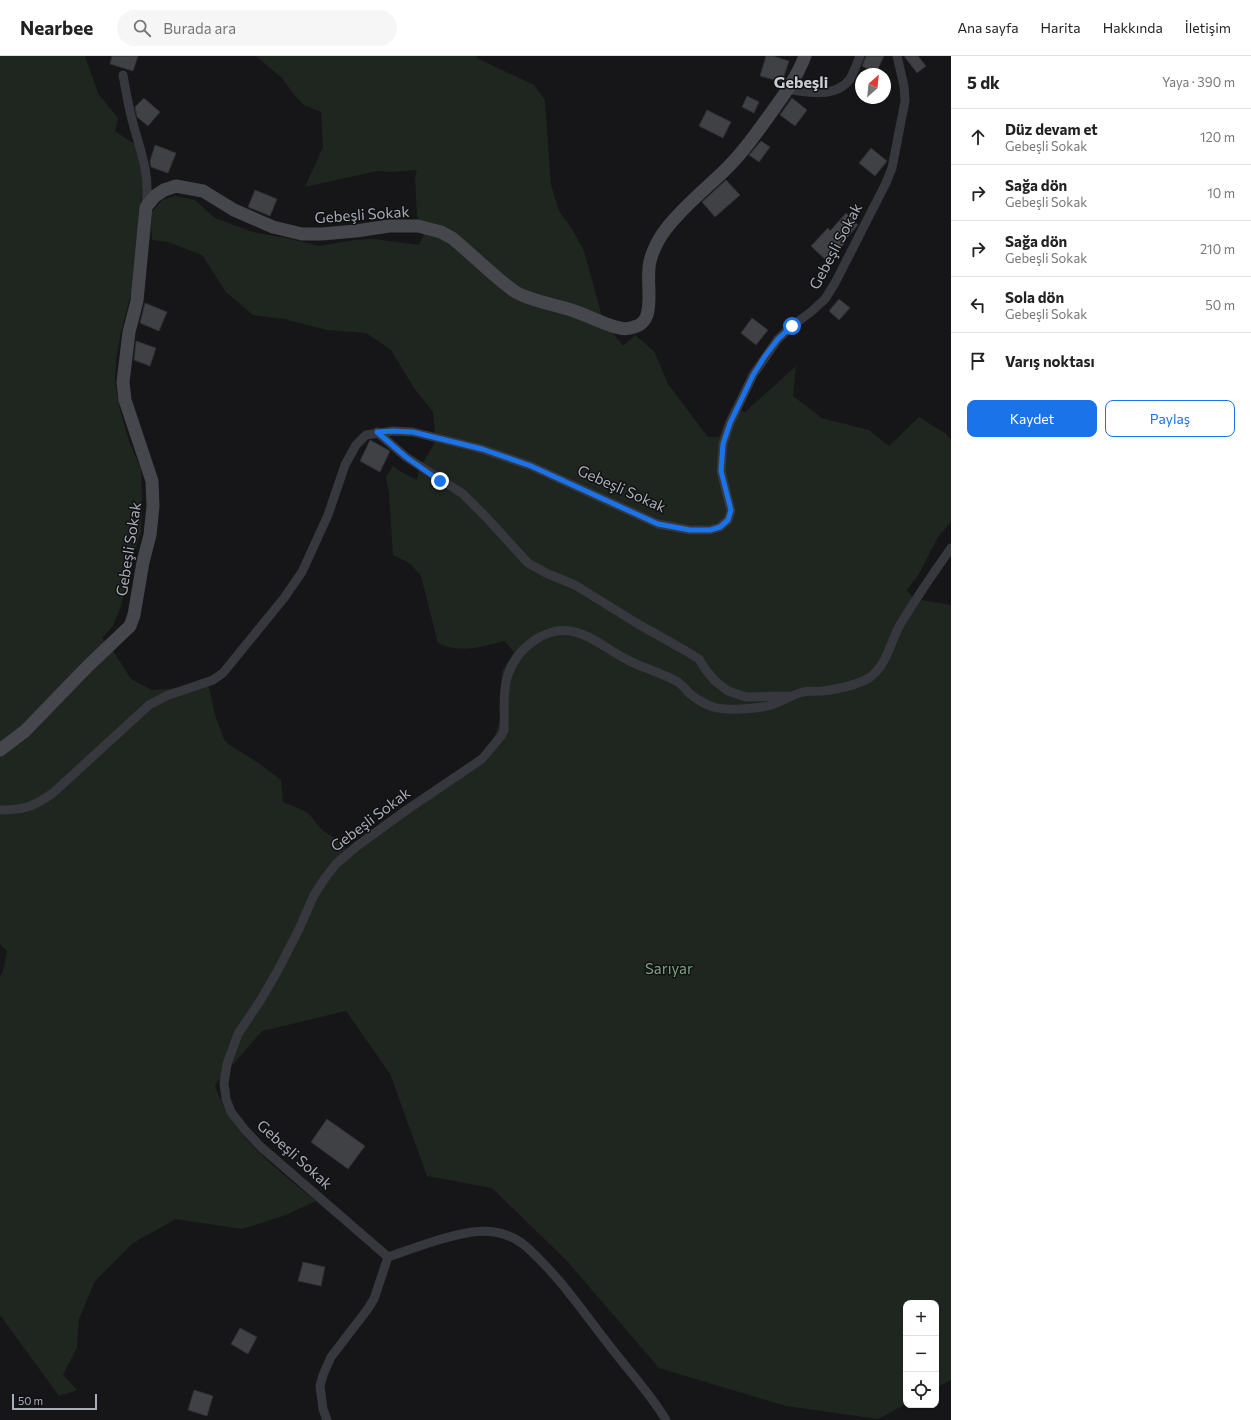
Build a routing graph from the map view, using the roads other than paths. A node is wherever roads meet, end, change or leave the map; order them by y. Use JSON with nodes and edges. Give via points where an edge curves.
{"nodes":[{"id":1,"x":805,"y":56,"type":"edge"},
{"id":2,"x":860,"y":56,"type":"edge"},
{"id":3,"x":899,"y":58,"type":"edge"},
{"id":4,"x":122,"y":75,"type":"dead end"},
{"id":5,"x":788,"y":89,"type":"junction"},
{"id":6,"x":146,"y":207,"type":"junction"},
{"id":7,"x":377,"y":432,"type":"junction"},
{"id":8,"x":951,"y":548,"type":"edge"},
{"id":9,"x":793,"y":696,"type":"junction"},
{"id":10,"x":0,"y":750,"type":"edge"},
{"id":11,"x":0,"y":810,"type":"edge"},
{"id":12,"x":388,"y":1257,"type":"junction"},
{"id":13,"x":326,"y":1420,"type":"edge"},
{"id":14,"x":666,"y":1420,"type":"edge"}],
"edges":[{"from":1,"to":5,"type":"street","name":"Gebeşli Sokak"},
{"from":2,"to":5,"type":"street","via":[[844,86],[832,92]]},
{"from":3,"to":7,"type":"street","name":"Gebeşli Sokak","via":[[905,101],[892,168],[825,300],[778,339],[753,375],[730,423],[723,444],[721,471],[731,510],[728,520],[720,527],[690,530],[658,524],[503,456],[413,432]]},
{"from":4,"to":6,"type":"street","name":"Gebeşli Sokak","via":[[146,173]]},
{"from":5,"to":6,"type":"street","name":"Gebeşli Sokak","via":[[751,142],[666,230],[650,261],[647,316],[643,322],[624,329],[516,292],[452,238],[418,226],[302,234],[273,227],[240,213],[203,191],[176,186],[155,196]]},
{"from":6,"to":10,"type":"street","name":"Gebeşli Sokak","via":[[137,301],[129,332],[123,382],[125,400],[152,481],[150,535],[134,614],[130,626],[25,731]]},
{"from":7,"to":9,"type":"street","name":"Gebeşli Sokak","via":[[406,457],[463,494],[528,563],[576,586],[686,651],[699,660],[715,682],[728,691],[746,697]]},
{"from":7,"to":11,"type":"street","name":"Gebeşli Sokak","via":[[366,435],[356,445],[345,465],[328,515],[302,572],[223,673],[212,680],[166,696],[149,705],[53,793],[37,804],[16,810]]},
{"from":8,"to":9,"type":"street","name":"Gebeşli Sokak","via":[[900,625],[880,669],[854,685]]},
{"from":9,"to":12,"type":"street","name":"Gebeşli Sokak","via":[[763,707],[715,708],[690,694],[672,678],[625,659],[589,636],[575,632],[549,633],[536,639],[523,650],[509,672],[505,689],[504,730],[494,747],[482,759],[357,846],[324,878],[277,972],[238,1034],[227,1064],[224,1083],[226,1099],[231,1112],[261,1147]]},
{"from":12,"to":13,"type":"street","via":[[374,1299],[331,1357],[323,1375],[320,1386]]},
{"from":12,"to":14,"type":"street","via":[[448,1237],[480,1231],[507,1235],[518,1241],[531,1250],[580,1307]]}]}
